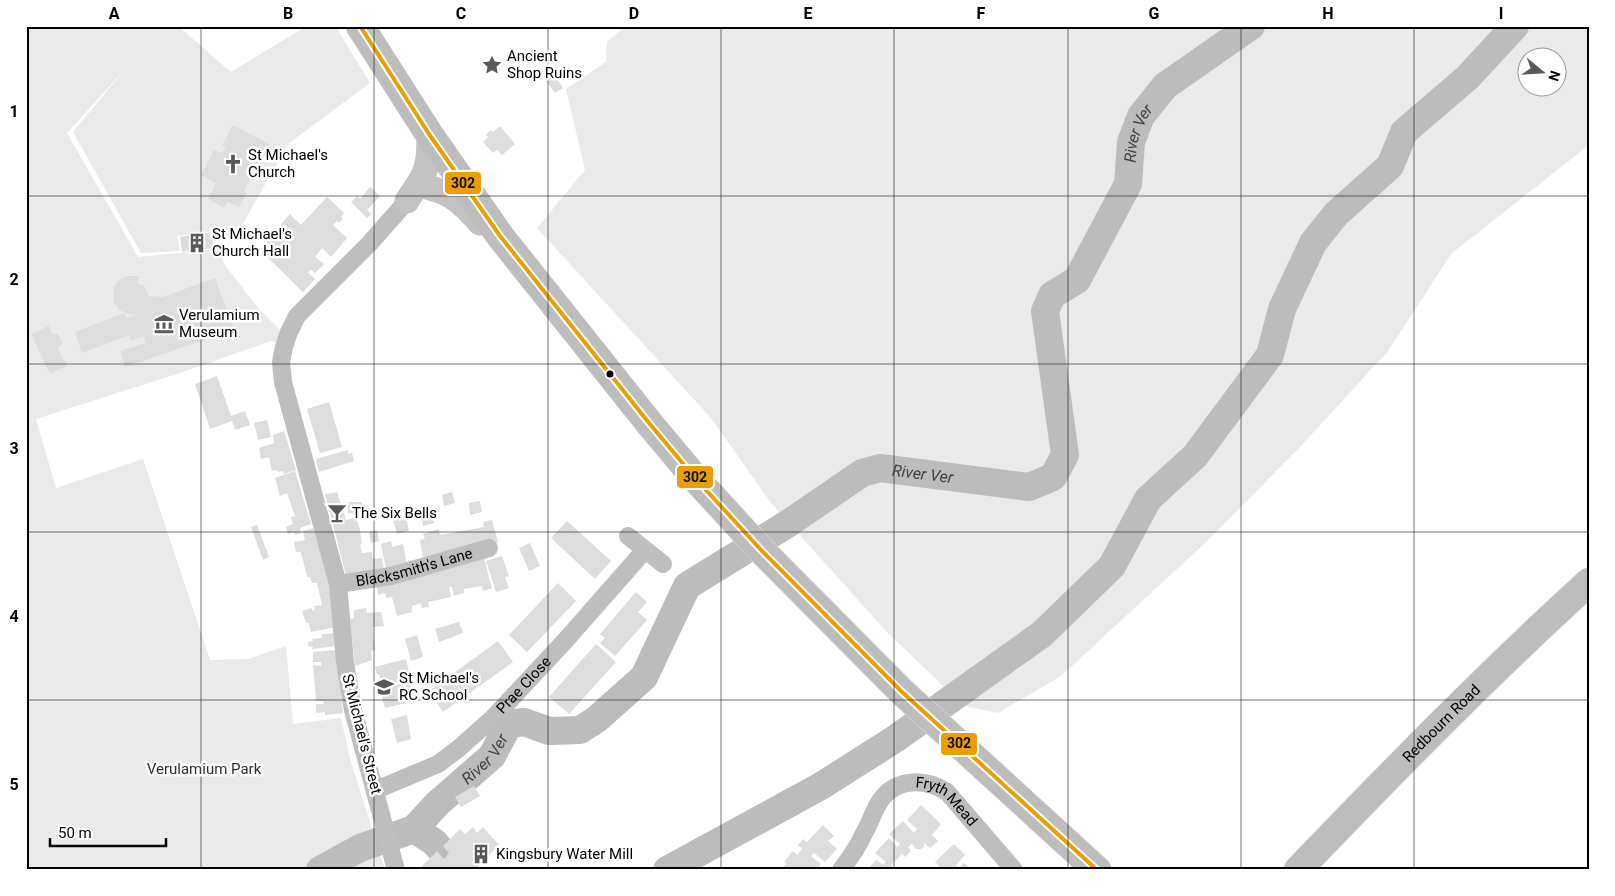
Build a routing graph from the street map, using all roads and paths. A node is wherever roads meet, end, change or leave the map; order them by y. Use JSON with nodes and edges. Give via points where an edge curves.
{"nodes":[{"id":1,"x":360,"y":26,"type":"edge"},
{"id":2,"x":429,"y":134,"type":"junction"},
{"id":3,"x":454,"y":169,"type":"junction"},
{"id":4,"x":430,"y":188,"type":"junction"},
{"id":5,"x":407,"y":201,"type":"junction"},
{"id":6,"x":500,"y":236,"type":"junction"},
{"id":7,"x":628,"y":536,"type":"dead end"},
{"id":8,"x":489,"y":548,"type":"dead end"},
{"id":9,"x":645,"y":550,"type":"junction"},
{"id":10,"x":663,"y":564,"type":"dead end"},
{"id":11,"x":1589,"y":582,"type":"edge"},
{"id":12,"x":338,"y":584,"type":"junction"},
{"id":13,"x":376,"y":790,"type":"junction"},
{"id":14,"x":396,"y":869,"type":"edge"},
{"id":15,"x":841,"y":870,"type":"edge"},
{"id":16,"x":1014,"y":870,"type":"edge"},
{"id":17,"x":1097,"y":870,"type":"edge"},
{"id":18,"x":1298,"y":870,"type":"edge"}],
"edges":[{"from":1,"to":2,"type":"main road"},
{"from":2,"to":3,"type":"main road"},
{"from":2,"to":5,"type":"street","via":[[425,170]]},
{"from":3,"to":4,"type":"street"},
{"from":3,"to":6,"type":"main road"},
{"from":4,"to":5,"type":"street","via":[[418,198]]},
{"from":4,"to":6,"type":"street","via":[[456,198],[485,229]]},
{"from":5,"to":12,"type":"street","name":"St Michael's Street","via":[[297,316],[281,362],[285,390]]},
{"from":6,"to":17,"type":"main road","via":[[649,424],[755,544],[901,691]]},
{"from":7,"to":9,"type":"street"},
{"from":8,"to":12,"type":"street","name":"Blacksmith's Lane","via":[[391,576]]},
{"from":9,"to":10,"type":"street"},
{"from":9,"to":13,"type":"street","name":"Prae Close","via":[[493,718],[438,764]]},
{"from":11,"to":18,"type":"main road","name":"Redbourn Road","via":[[1410,754]]},
{"from":12,"to":13,"type":"street","name":"St Michael's Street","via":[[349,686],[364,755]]},
{"from":13,"to":14,"type":"street","name":"St Michael's Street"},
{"from":15,"to":16,"type":"street","name":"Fryth Mead","via":[[862,839],[878,804],[888,792],[910,782],[935,784],[947,792]]}]}
